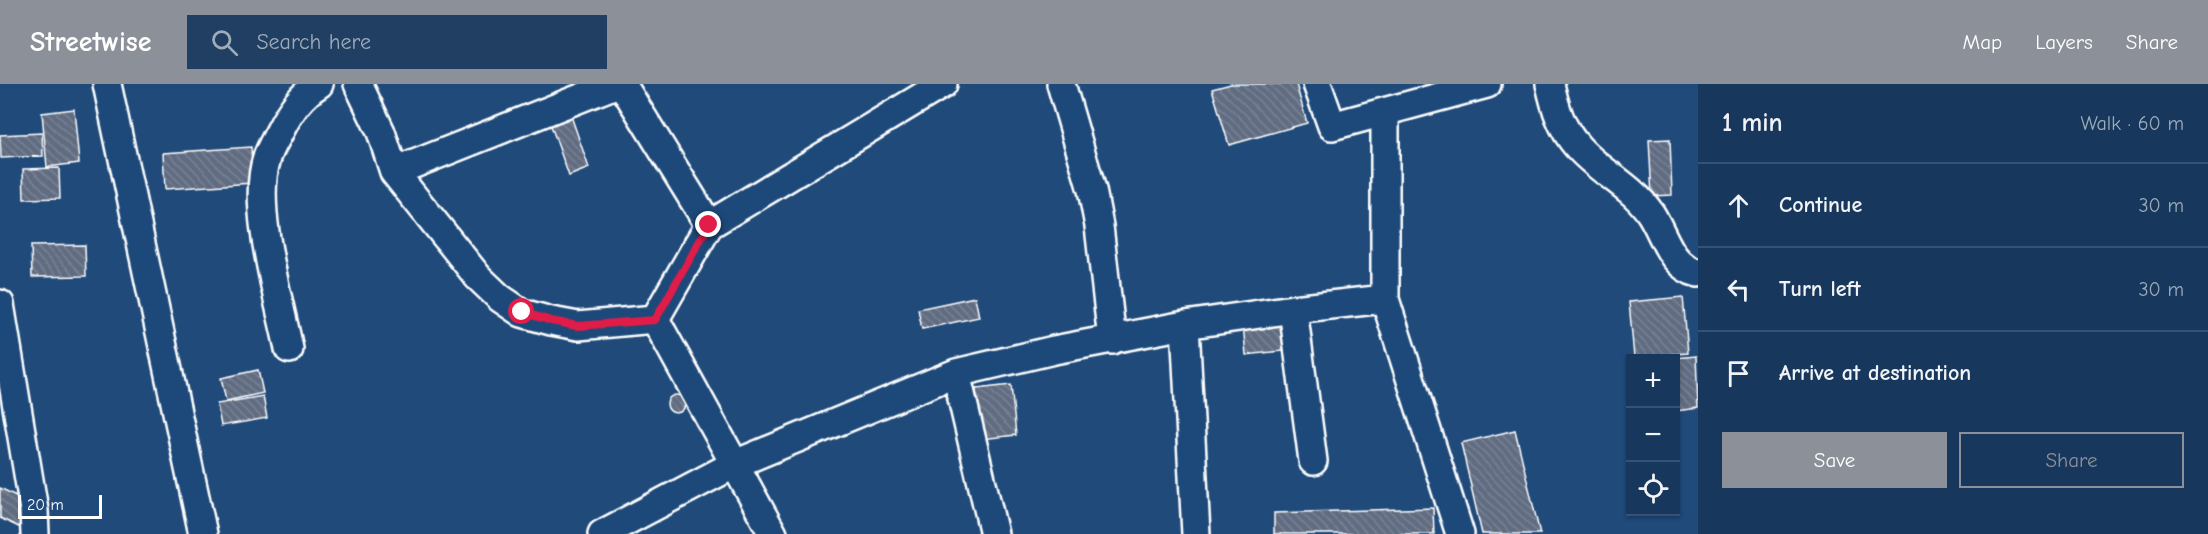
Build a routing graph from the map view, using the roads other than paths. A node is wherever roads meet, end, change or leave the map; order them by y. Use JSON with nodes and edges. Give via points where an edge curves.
{"nodes":[{"id":1,"x":107,"y":84,"type":"edge"},
{"id":2,"x":319,"y":84,"type":"edge"},
{"id":3,"x":358,"y":84,"type":"edge"},
{"id":4,"x":616,"y":84,"type":"edge"},
{"id":5,"x":622,"y":84,"type":"edge"},
{"id":6,"x":943,"y":84,"type":"edge"},
{"id":7,"x":1061,"y":84,"type":"edge"},
{"id":8,"x":1317,"y":84,"type":"edge"},
{"id":9,"x":1487,"y":84,"type":"edge"},
{"id":10,"x":1550,"y":84,"type":"edge"},
{"id":11,"x":1385,"y":112,"type":"junction"},
{"id":12,"x":394,"y":172,"type":"junction"},
{"id":13,"x":709,"y":225,"type":"junction"},
{"id":14,"x":1698,"y":273,"type":"edge"},
{"id":15,"x":1385,"y":299,"type":"junction"},
{"id":16,"x":0,"y":304,"type":"edge"},
{"id":17,"x":1293,"y":309,"type":"junction"},
{"id":18,"x":655,"y":320,"type":"junction"},
{"id":19,"x":1185,"y":325,"type":"junction"},
{"id":20,"x":1112,"y":340,"type":"junction"},
{"id":21,"x":289,"y":349,"type":"dead end"},
{"id":22,"x":956,"y":373,"type":"junction"},
{"id":23,"x":1313,"y":461,"type":"dead end"},
{"id":24,"x":735,"y":464,"type":"junction"},
{"id":25,"x":35,"y":534,"type":"edge"},
{"id":26,"x":203,"y":534,"type":"edge"},
{"id":27,"x":602,"y":534,"type":"edge"},
{"id":28,"x":773,"y":534,"type":"edge"},
{"id":29,"x":994,"y":534,"type":"edge"},
{"id":30,"x":1196,"y":534,"type":"edge"},
{"id":31,"x":1460,"y":534,"type":"edge"}],
"edges":[{"from":1,"to":26,"type":"street"},
{"from":2,"to":21,"type":"street","via":[[290,112],[267,159],[262,197]]},
{"from":3,"to":12,"type":"street","via":[[381,132]]},
{"from":4,"to":12,"type":"street"},
{"from":5,"to":13,"type":"street"},
{"from":6,"to":13,"type":"street"},
{"from":7,"to":20,"type":"street","via":[[1092,190]]},
{"from":8,"to":11,"type":"street","via":[[1332,126]]},
{"from":9,"to":11,"type":"street"},
{"from":10,"to":14,"type":"street","via":[[1556,111],[1578,147],[1642,201],[1677,262]]},
{"from":11,"to":15,"type":"street"},
{"from":12,"to":18,"type":"street","via":[[478,277],[522,312],[578,326]]},
{"from":13,"to":18,"type":"street"},
{"from":15,"to":17,"type":"street"},
{"from":15,"to":31,"type":"street"},
{"from":16,"to":25,"type":"street"},
{"from":17,"to":19,"type":"street"},
{"from":17,"to":23,"type":"street"},
{"from":18,"to":24,"type":"street"},
{"from":19,"to":20,"type":"street"},
{"from":19,"to":30,"type":"street"},
{"from":20,"to":22,"type":"street"},
{"from":22,"to":24,"type":"street"},
{"from":22,"to":29,"type":"street"},
{"from":24,"to":27,"type":"street"},
{"from":24,"to":28,"type":"street"}]}
